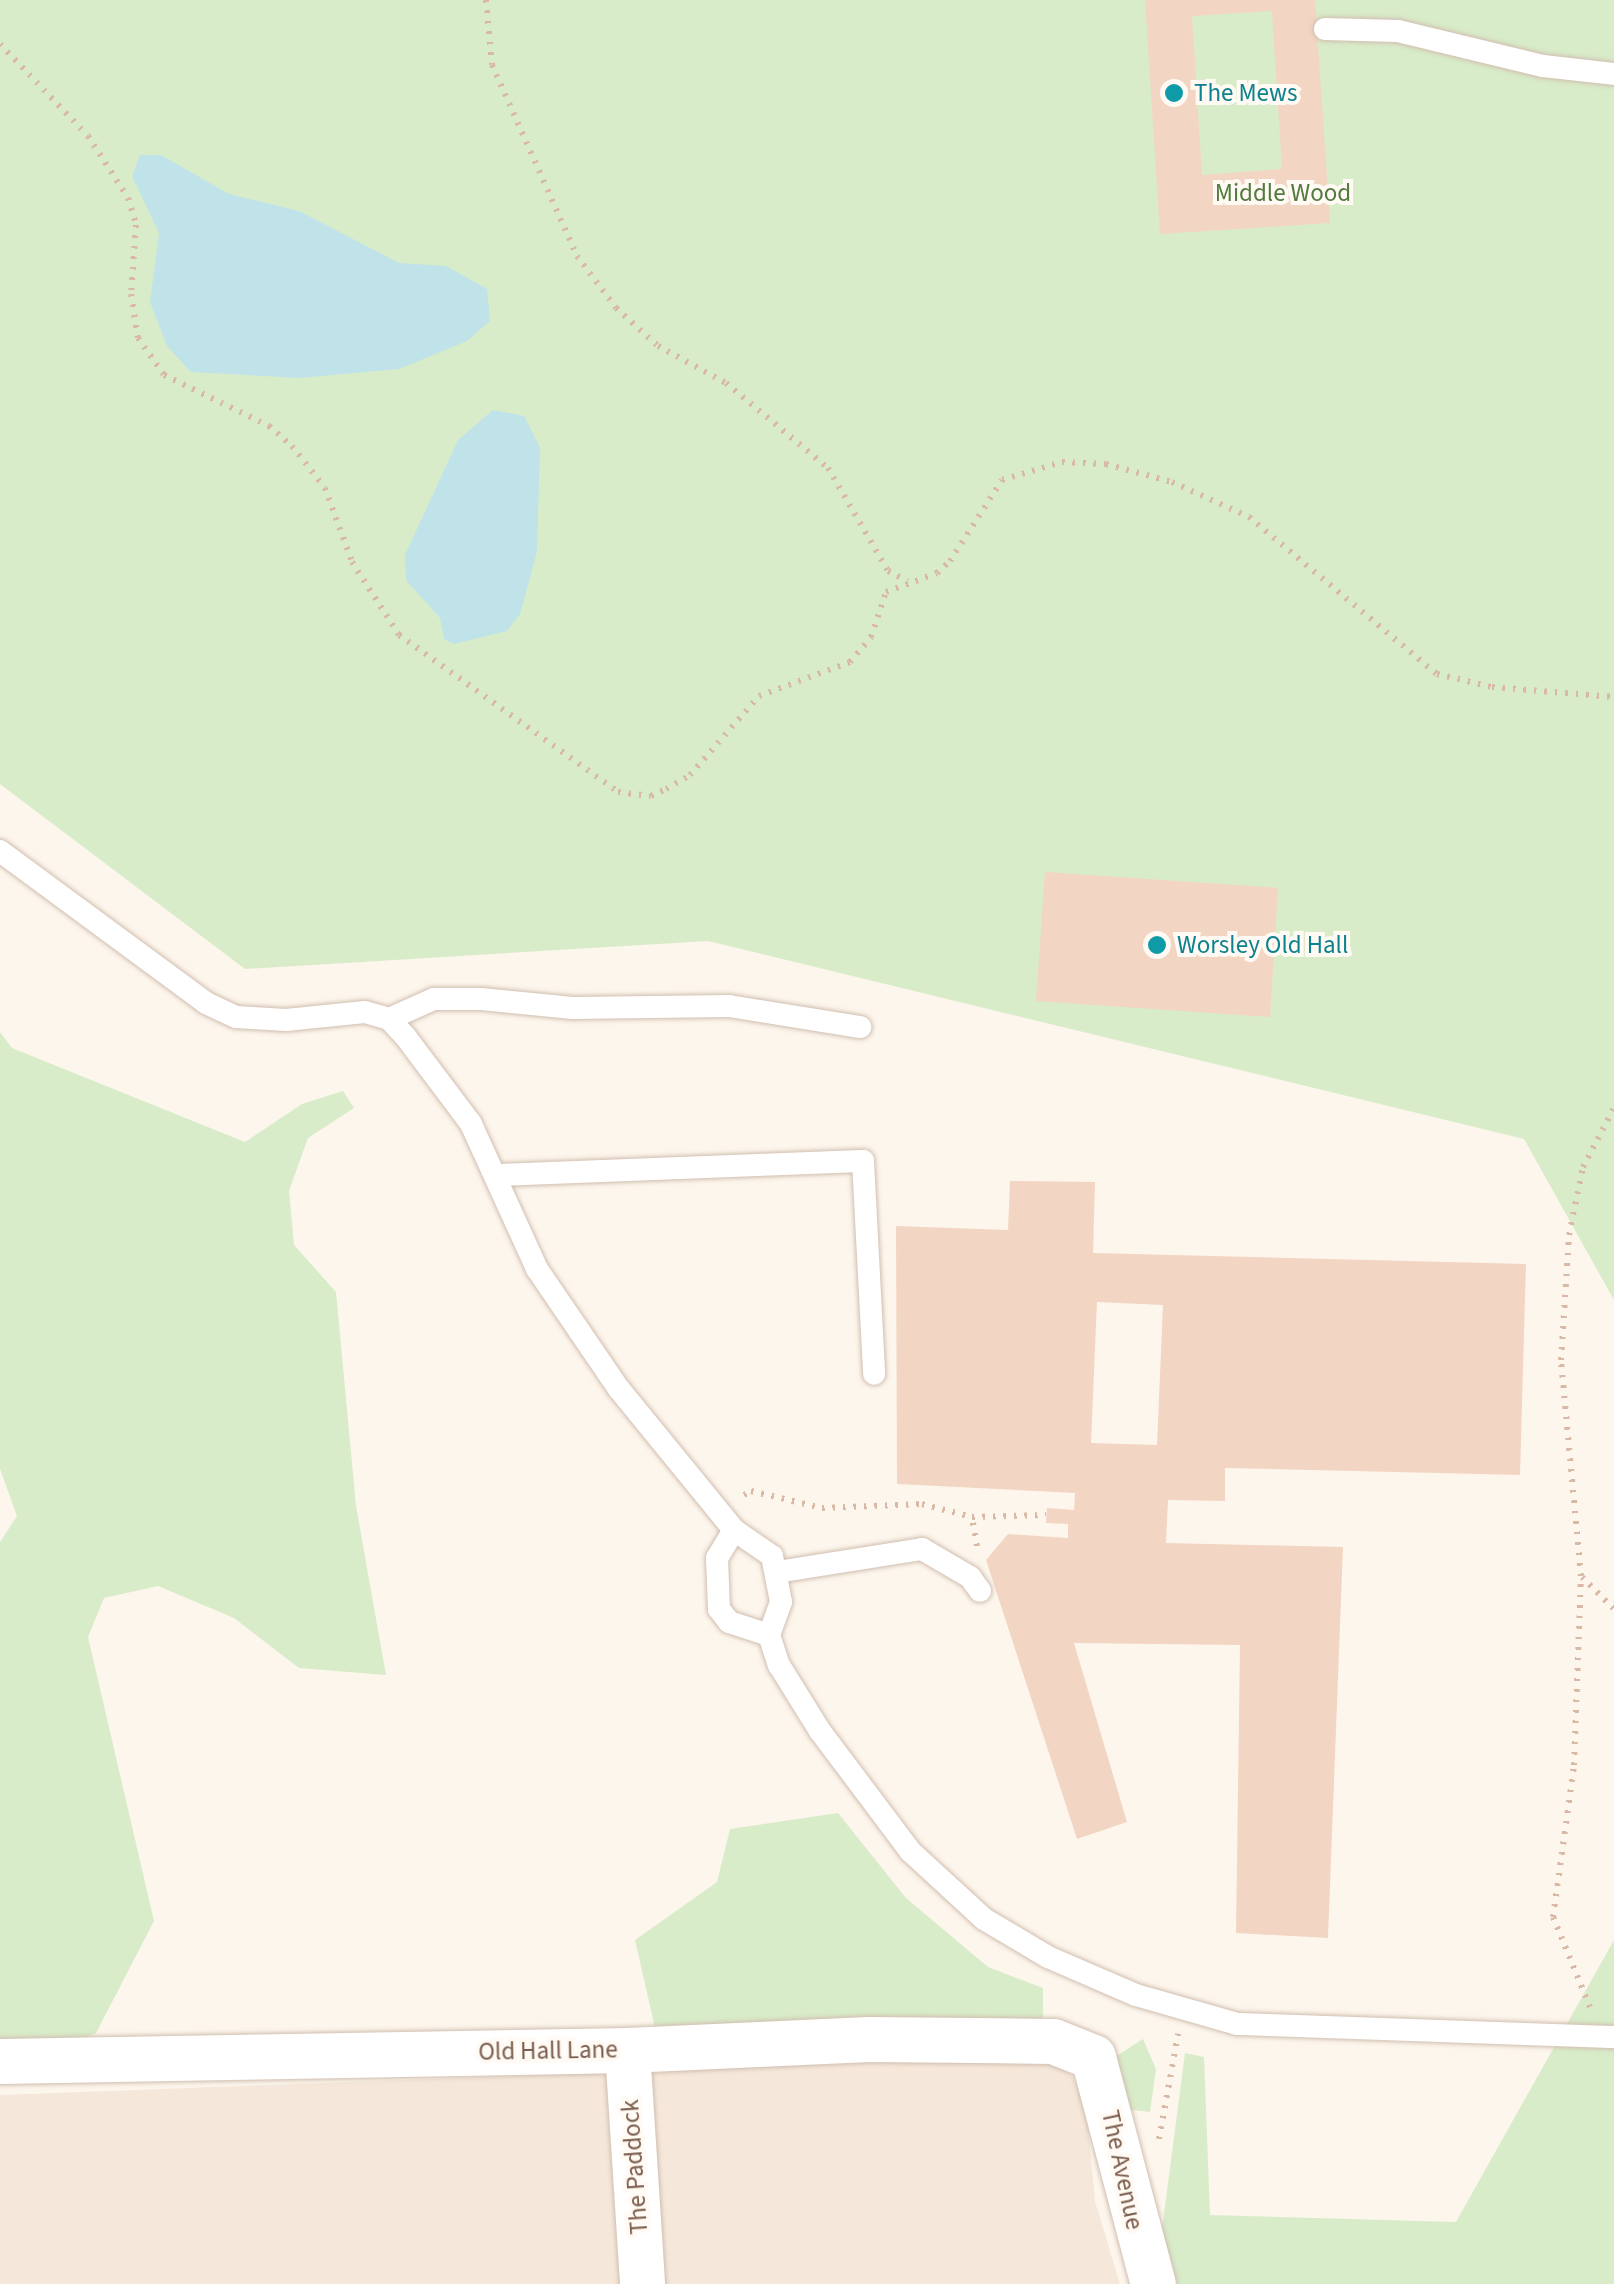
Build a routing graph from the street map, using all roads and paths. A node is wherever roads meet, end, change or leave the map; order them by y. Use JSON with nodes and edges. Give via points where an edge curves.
{"nodes":[{"id":1,"x":486,"y":0,"type":"edge"},
{"id":2,"x":1325,"y":29,"type":"dead end"},
{"id":3,"x":0,"y":44,"type":"edge"},
{"id":4,"x":1614,"y":74,"type":"edge"},
{"id":5,"x":910,"y":582,"type":"junction"},
{"id":6,"x":1614,"y":698,"type":"edge"},
{"id":7,"x":0,"y":851,"type":"edge"},
{"id":8,"x":389,"y":1019,"type":"junction"},
{"id":9,"x":860,"y":1028,"type":"dead end"},
{"id":10,"x":1614,"y":1108,"type":"edge"},
{"id":11,"x":497,"y":1176,"type":"junction"},
{"id":12,"x":874,"y":1374,"type":"dead end"},
{"id":13,"x":720,"y":1510,"type":"junction"},
{"id":14,"x":1046,"y":1515,"type":"dead end"},
{"id":15,"x":972,"y":1517,"type":"junction"},
{"id":16,"x":734,"y":1530,"type":"junction"},
{"id":17,"x":778,"y":1572,"type":"junction"},
{"id":18,"x":1582,"y":1576,"type":"junction"},
{"id":19,"x":975,"y":1584,"type":"joint"},
{"id":20,"x":1614,"y":1609,"type":"edge"},
{"id":21,"x":769,"y":1635,"type":"junction"},
{"id":22,"x":1188,"y":2012,"type":"junction"},
{"id":23,"x":1608,"y":2037,"type":"edge"},
{"id":24,"x":628,"y":2050,"type":"junction"},
{"id":25,"x":1092,"y":2056,"type":"joint"},
{"id":26,"x":0,"y":2061,"type":"edge"},
{"id":27,"x":1159,"y":2143,"type":"dead end"},
{"id":28,"x":642,"y":2284,"type":"edge"},
{"id":29,"x":1153,"y":2284,"type":"edge"}],
"edges":[{"from":1,"to":5,"type":"path","via":[[492,65],[578,256],[616,308],[658,346],[726,383],[828,468],[888,571]]},
{"from":2,"to":4,"type":"lane","via":[[1398,31],[1543,66]]},
{"from":3,"to":5,"type":"path","via":[[88,136],[128,198],[136,225],[132,306],[150,358],[183,389],[269,426],[292,446],[325,488],[352,562],[399,636],[608,788],[651,796],[690,774],[758,696],[831,672],[862,651],[886,592]]},
{"from":5,"to":6,"type":"path","via":[[950,560],[1002,480],[1038,464],[1106,464],[1172,482],[1249,517],[1437,674],[1492,687]]},
{"from":7,"to":8,"type":"lane","via":[[144,963],[236,1017],[365,1012]]},
{"from":8,"to":9,"type":"lane","via":[[434,1000],[480,1000],[573,1008],[728,1006]]},
{"from":8,"to":11,"type":"lane","via":[[437,1072]]},
{"from":10,"to":18,"type":"path","via":[[1583,1167],[1568,1235],[1563,1430]]},
{"from":11,"to":12,"type":"lane","via":[[863,1162]]},
{"from":11,"to":13,"type":"lane","via":[[537,1269],[619,1389]]},
{"from":13,"to":15,"type":"path","via":[[751,1490],[822,1508],[922,1504]]},
{"from":13,"to":16,"type":"lane"},
{"from":14,"to":15,"type":"path"},
{"from":15,"to":19,"type":"path","via":[[979,1556]]},
{"from":16,"to":17,"type":"lane","via":[[763,1546]]},
{"from":16,"to":21,"type":"lane","via":[[717,1558],[719,1609],[746,1631]]},
{"from":17,"to":19,"type":"lane","via":[[922,1549]]},
{"from":17,"to":21,"type":"lane","via":[[780,1610]]},
{"from":18,"to":20,"type":"path"},
{"from":18,"to":23,"type":"path","via":[[1574,1765],[1553,1917]]},
{"from":21,"to":22,"type":"lane","via":[[820,1731],[910,1851],[984,1919],[1048,1958]]},
{"from":22,"to":23,"type":"lane","via":[[1292,2030]]},
{"from":22,"to":27,"type":"path","via":[[1176,2039]]},
{"from":24,"to":25,"type":"street","name":"Old Hall Lane","via":[[868,2039],[1053,2040]]},
{"from":24,"to":26,"type":"street","name":"Old Hall Lane"},
{"from":24,"to":28,"type":"street","name":"The Paddock"},
{"from":25,"to":29,"type":"street","name":"The Avenue"}]}
